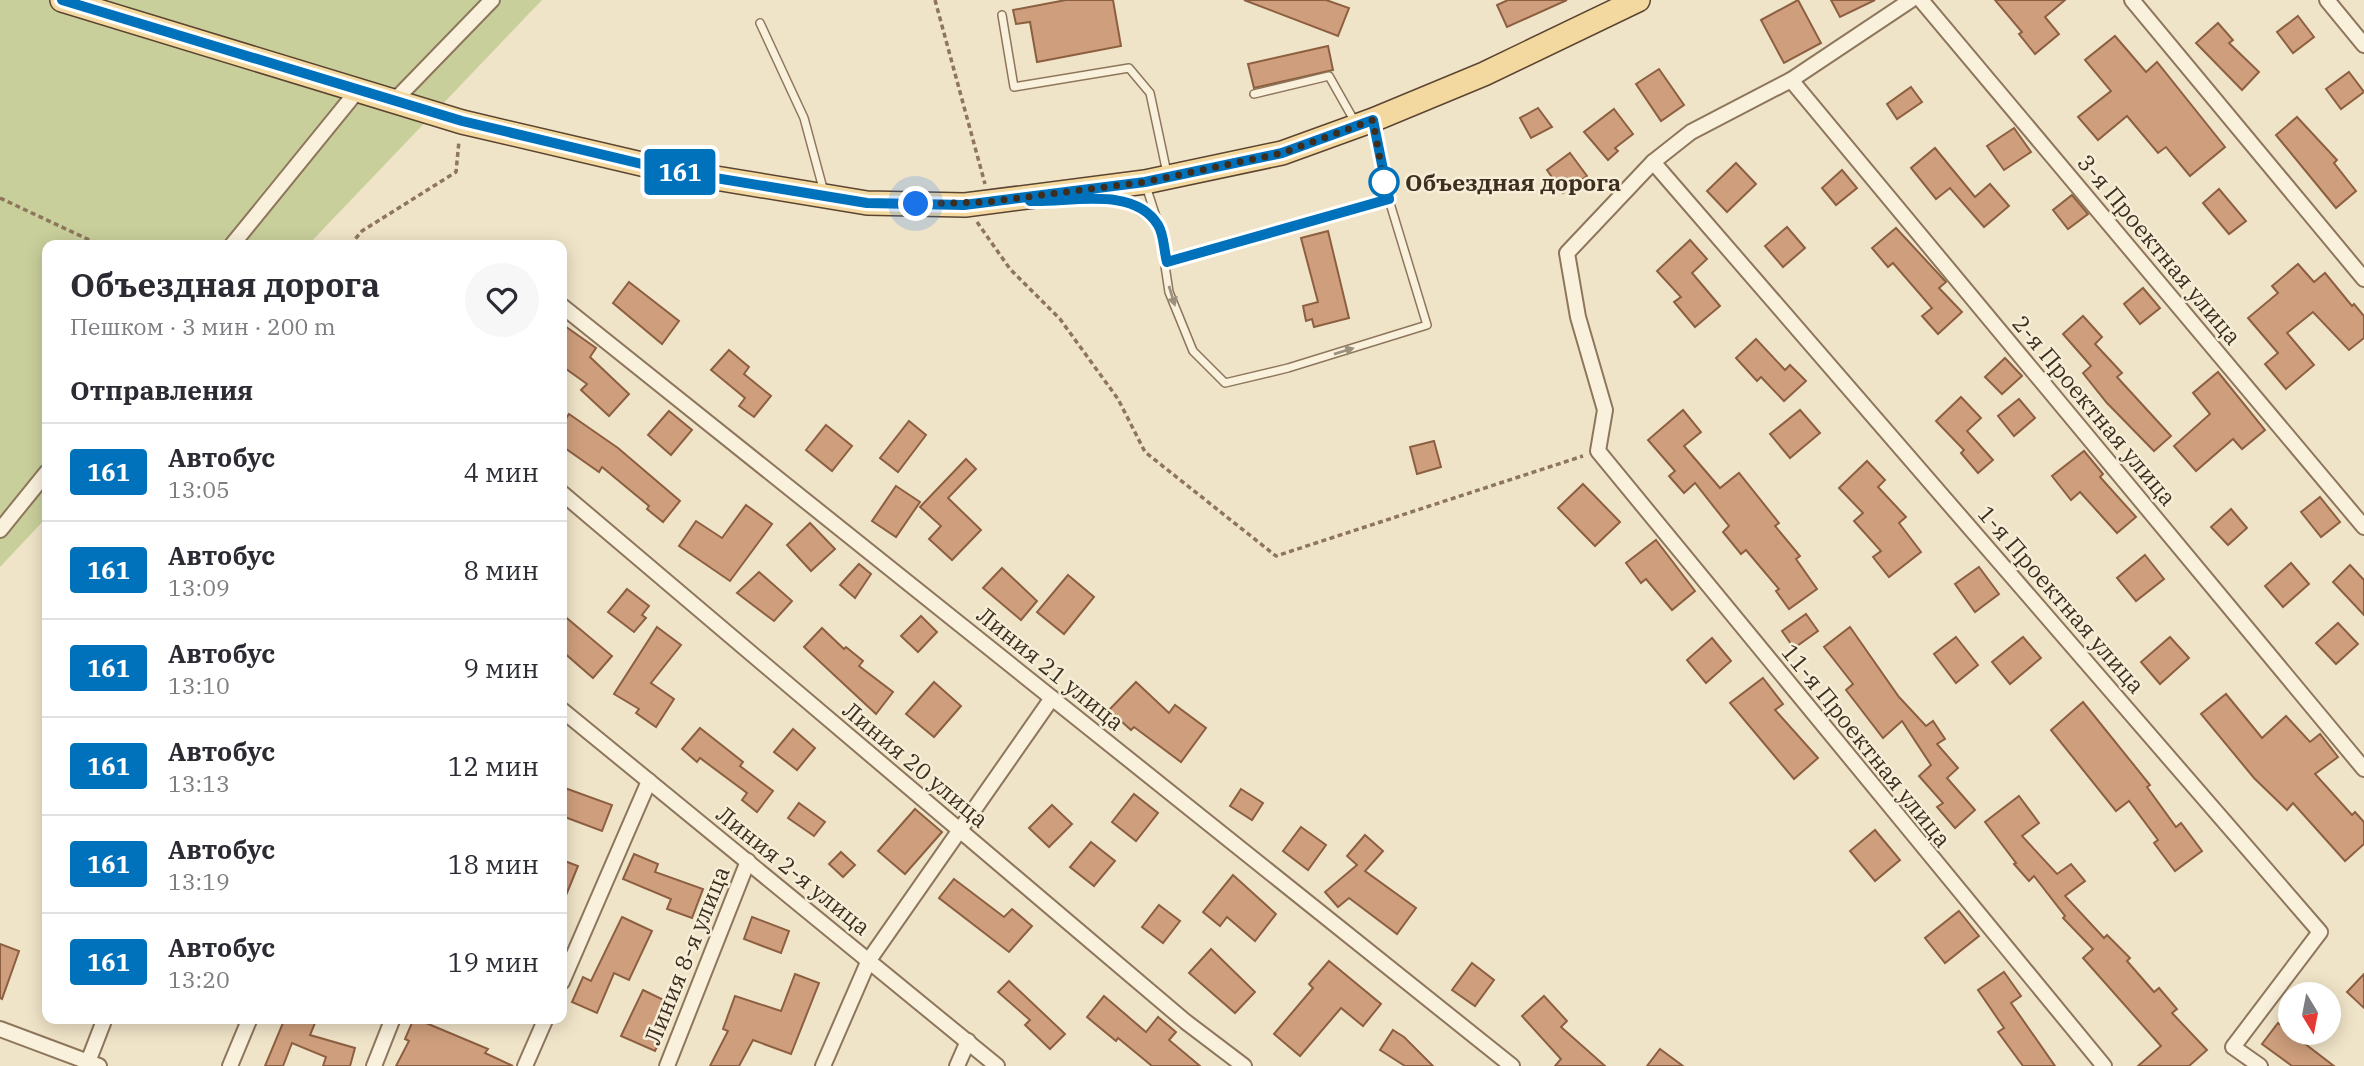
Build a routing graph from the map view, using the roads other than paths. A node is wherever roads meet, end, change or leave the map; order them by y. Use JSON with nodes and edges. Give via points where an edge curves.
{"nodes":[{"id":1,"x":62,"y":0,"type":"edge"},
{"id":2,"x":492,"y":0,"type":"edge"},
{"id":3,"x":1637,"y":0,"type":"edge"},
{"id":4,"x":1912,"y":0,"type":"edge"},
{"id":5,"x":1921,"y":0,"type":"edge"},
{"id":6,"x":2132,"y":0,"type":"edge"},
{"id":7,"x":2327,"y":0,"type":"edge"},
{"id":8,"x":1002,"y":15,"type":"dead end"},
{"id":9,"x":760,"y":23,"type":"dead end"},
{"id":10,"x":2364,"y":45,"type":"edge"},
{"id":11,"x":1791,"y":80,"type":"junction"},
{"id":12,"x":358,"y":89,"type":"junction"},
{"id":13,"x":1254,"y":94,"type":"dead end"},
{"id":14,"x":395,"y":100,"type":"junction"},
{"id":15,"x":1365,"y":123,"type":"junction"},
{"id":16,"x":1653,"y":162,"type":"junction"},
{"id":17,"x":1156,"y":180,"type":"junction"},
{"id":18,"x":825,"y":196,"type":"junction"},
{"id":19,"x":1389,"y":199,"type":"junction"},
{"id":20,"x":1010,"y":200,"type":"junction"},
{"id":21,"x":1086,"y":200,"type":"dead end"},
{"id":22,"x":1074,"y":201,"type":"dead end"},
{"id":23,"x":1159,"y":226,"type":"junction"},
{"id":24,"x":236,"y":240,"type":"edge"},
{"id":25,"x":1167,"y":262,"type":"junction"},
{"id":26,"x":2364,"y":279,"type":"edge"},
{"id":27,"x":567,"y":310,"type":"edge"},
{"id":28,"x":42,"y":478,"type":"edge"},
{"id":29,"x":567,"y":497,"type":"edge"},
{"id":30,"x":2364,"y":527,"type":"edge"},
{"id":31,"x":0,"y":530,"type":"edge"},
{"id":32,"x":1052,"y":698,"type":"junction"},
{"id":33,"x":567,"y":714,"type":"edge"},
{"id":34,"x":2364,"y":769,"type":"edge"},
{"id":35,"x":649,"y":781,"type":"junction"},
{"id":36,"x":958,"y":830,"type":"junction"},
{"id":37,"x":748,"y":861,"type":"junction"},
{"id":38,"x":869,"y":960,"type":"junction"},
{"id":39,"x":567,"y":970,"type":"edge"},
{"id":40,"x":103,"y":1024,"type":"edge"},
{"id":41,"x":248,"y":1024,"type":"edge"},
{"id":42,"x":391,"y":1024,"type":"edge"},
{"id":43,"x":543,"y":1024,"type":"edge"},
{"id":44,"x":0,"y":1029,"type":"edge"},
{"id":45,"x":968,"y":1041,"type":"junction"},
{"id":46,"x":93,"y":1064,"type":"edge"},
{"id":47,"x":230,"y":1066,"type":"edge"},
{"id":48,"x":374,"y":1066,"type":"edge"},
{"id":49,"x":525,"y":1066,"type":"edge"},
{"id":50,"x":667,"y":1066,"type":"edge"},
{"id":51,"x":823,"y":1066,"type":"edge"},
{"id":52,"x":957,"y":1066,"type":"edge"},
{"id":53,"x":998,"y":1066,"type":"edge"},
{"id":54,"x":1244,"y":1066,"type":"edge"},
{"id":55,"x":1512,"y":1066,"type":"edge"},
{"id":56,"x":2104,"y":1066,"type":"edge"},
{"id":57,"x":2260,"y":1066,"type":"edge"}],
"edges":[{"from":1,"to":12,"type":"main road"},
{"from":2,"to":14,"type":"street"},
{"from":3,"to":15,"type":"main road","via":[[1484,74]]},
{"from":4,"to":11,"type":"street"},
{"from":5,"to":30,"type":"street","name":"3-я Проектная улица"},
{"from":6,"to":26,"type":"street"},
{"from":7,"to":10,"type":"street"},
{"from":8,"to":17,"type":"lane","via":[[1014,87],[1129,68],[1150,93]]},
{"from":9,"to":18,"type":"lane","via":[[804,118]]},
{"from":11,"to":16,"type":"street","via":[[1691,132]]},
{"from":11,"to":34,"type":"street","name":"2-я Проектная улица"},
{"from":12,"to":14,"type":"main road"},
{"from":12,"to":24,"type":"street"},
{"from":13,"to":15,"type":"lane","via":[[1329,76]]},
{"from":14,"to":18,"type":"main road","via":[[462,121],[667,170]]},
{"from":15,"to":17,"type":"main road","via":[[1282,153]]},
{"from":15,"to":19,"type":"lane"},
{"from":16,"to":56,"type":"street","name":"11-я Проектная улица","via":[[1567,253],[1578,317],[1605,410],[1598,451]]},
{"from":16,"to":57,"type":"street","name":"1-я Проектная улица","via":[[2320,932],[2233,1047]]},
{"from":17,"to":20,"type":"main road"},
{"from":17,"to":23,"type":"lane"},
{"from":18,"to":20,"type":"main road","via":[[867,203],[964,205]]},
{"from":19,"to":25,"type":"lane"},
{"from":25,"to":19,"type":"lane","one_way":true,"via":[[1170,292],[1193,351],[1225,383],[1288,368],[1427,325]]},
{"from":20,"to":22,"type":"lane"},
{"from":21,"to":23,"type":"lane","via":[[1113,200],[1138,207]]},
{"from":23,"to":25,"type":"lane"},
{"from":27,"to":32,"type":"street","name":"Линия 21 улица"},
{"from":28,"to":31,"type":"street"},
{"from":29,"to":36,"type":"street","name":"Линия 20 улица"},
{"from":32,"to":36,"type":"street"},
{"from":32,"to":55,"type":"street","name":"Линия 21 улица"},
{"from":33,"to":35,"type":"street","name":"Линия 2-я улица"},
{"from":35,"to":37,"type":"street","name":"Линия 2-я улица"},
{"from":35,"to":39,"type":"street"},
{"from":36,"to":38,"type":"street"},
{"from":36,"to":54,"type":"street","name":"Линия 20 улица","via":[[1186,1023]]},
{"from":37,"to":38,"type":"street","name":"Линия 2-я улица"},
{"from":37,"to":50,"type":"street","name":"Линия 8-я улица"},
{"from":38,"to":45,"type":"street","name":"Линия 2-я улица"},
{"from":38,"to":51,"type":"street"},
{"from":40,"to":46,"type":"street"},
{"from":41,"to":47,"type":"street"},
{"from":42,"to":48,"type":"street"},
{"from":43,"to":49,"type":"street"},
{"from":44,"to":46,"type":"street"},
{"from":45,"to":52,"type":"street"},
{"from":45,"to":53,"type":"street","name":"Линия 2-я улица"}]}
